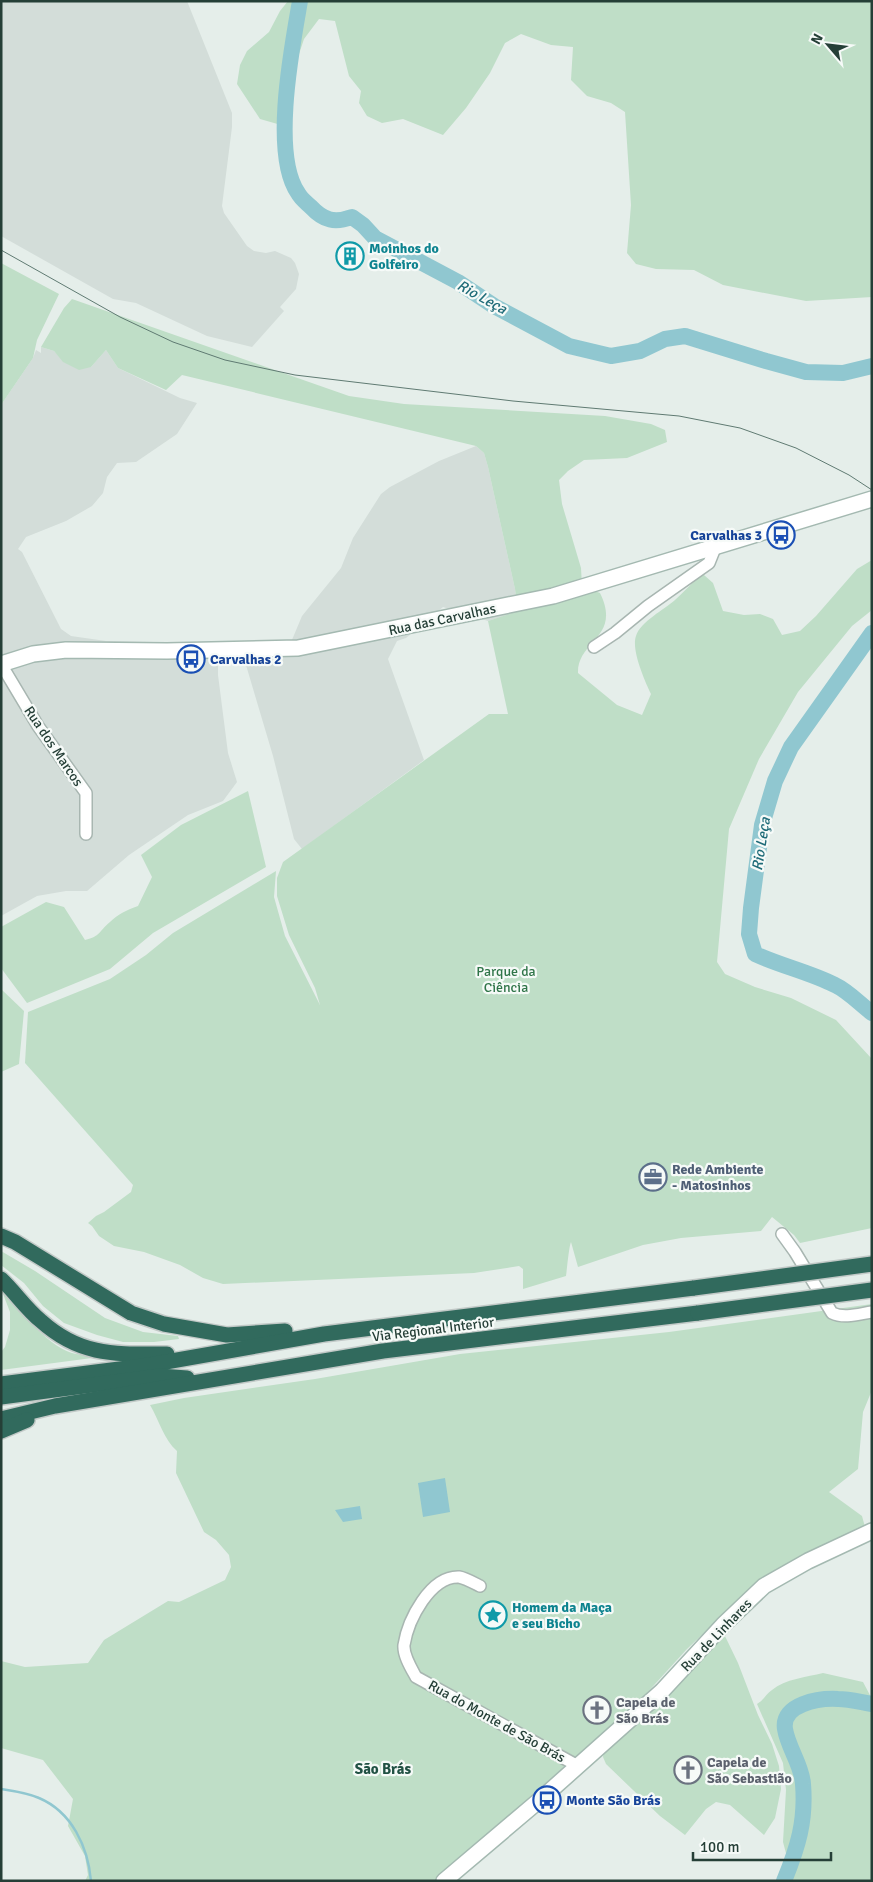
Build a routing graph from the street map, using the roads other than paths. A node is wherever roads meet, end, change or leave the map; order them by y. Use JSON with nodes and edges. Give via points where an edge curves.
{"nodes":[{"id":1,"x":872,"y":499,"type":"edge"},
{"id":2,"x":715,"y":548,"type":"junction"},
{"id":3,"x":594,"y":647,"type":"dead end"},
{"id":4,"x":1,"y":664,"type":"edge"},
{"id":5,"x":86,"y":834,"type":"dead end"},
{"id":6,"x":782,"y":1234,"type":"dead end"},
{"id":7,"x":1,"y":1236,"type":"edge"},
{"id":8,"x":872,"y":1264,"type":"edge"},
{"id":9,"x":1,"y":1279,"type":"edge"},
{"id":10,"x":872,"y":1290,"type":"edge"},
{"id":11,"x":872,"y":1312,"type":"edge"},
{"id":12,"x":324,"y":1334,"type":"junction"},
{"id":13,"x":209,"y":1353,"type":"junction"},
{"id":14,"x":213,"y":1380,"type":"junction"},
{"id":15,"x":1,"y":1384,"type":"edge"},
{"id":16,"x":1,"y":1397,"type":"edge"},
{"id":17,"x":55,"y":1406,"type":"junction"},
{"id":18,"x":1,"y":1419,"type":"edge"},
{"id":19,"x":1,"y":1432,"type":"edge"},
{"id":20,"x":872,"y":1531,"type":"edge"},
{"id":21,"x":480,"y":1586,"type":"dead end"},
{"id":22,"x":578,"y":1766,"type":"junction"},
{"id":23,"x":444,"y":1881,"type":"edge"}],
"edges":[{"from":1,"to":2,"type":"street","name":"Rua das Carvalhas"},
{"from":2,"to":3,"type":"street","via":[[709,563]]},
{"from":2,"to":4,"type":"street","name":"Rua das Carvalhas","via":[[553,596],[298,648],[167,652],[66,650],[33,654]]},
{"from":4,"to":5,"type":"street","name":"Rua dos Marcos","via":[[38,726],[86,793]]},
{"from":6,"to":11,"type":"street","via":[[832,1313],[845,1316]]},
{"from":7,"to":12,"type":"highway","via":[[131,1313],[164,1324],[227,1335],[293,1330]]},
{"from":8,"to":12,"type":"highway","name":"Via Regional Interior","bridge":true},
{"from":9,"to":13,"type":"highway","via":[[40,1321],[79,1346],[124,1354]]},
{"from":10,"to":14,"type":"highway","name":"Via Regional Interior","bridge":true,"via":[[383,1351]]},
{"from":12,"to":13,"type":"highway","name":"Via Regional Interior"},
{"from":13,"to":15,"type":"highway","name":"Via Regional Interior","via":[[143,1366]]},
{"from":14,"to":16,"type":"highway","via":[[160,1376]]},
{"from":14,"to":17,"type":"highway","name":"Via Regional Interior"},
{"from":17,"to":18,"type":"highway","name":"Via Regional Interior"},
{"from":17,"to":19,"type":"highway"},
{"from":20,"to":22,"type":"street","name":"Rua de Linhares","via":[[764,1586],[662,1691]]},
{"from":21,"to":22,"type":"street","name":"Rua do Monte de São Brás","via":[[459,1577],[442,1581],[430,1590],[418,1609],[404,1646],[407,1662],[416,1677]]},
{"from":22,"to":23,"type":"street","name":"Rua de Linhares"}]}
